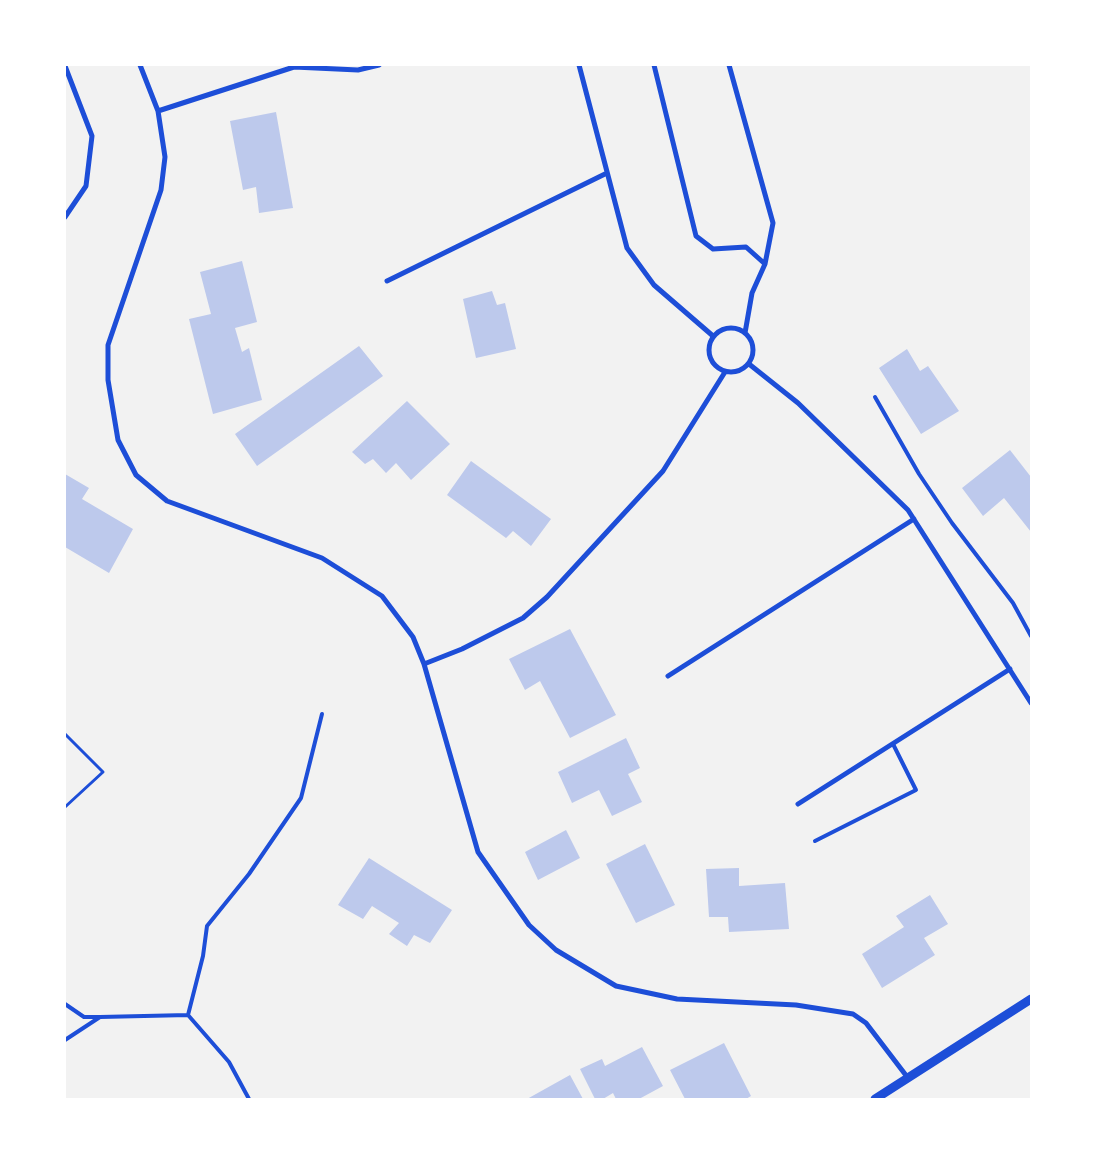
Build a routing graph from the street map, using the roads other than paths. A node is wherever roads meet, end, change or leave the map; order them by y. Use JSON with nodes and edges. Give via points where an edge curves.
{"nodes":[{"id":1,"x":140,"y":65,"type":"edge"},
{"id":2,"x":379,"y":65,"type":"edge"},
{"id":3,"x":579,"y":65,"type":"edge"},
{"id":4,"x":654,"y":65,"type":"edge"},
{"id":5,"x":729,"y":65,"type":"edge"},
{"id":6,"x":65,"y":66,"type":"edge"},
{"id":7,"x":158,"y":111,"type":"junction"},
{"id":8,"x":607,"y":173,"type":"junction"},
{"id":9,"x":65,"y":216,"type":"edge"},
{"id":10,"x":765,"y":264,"type":"junction"},
{"id":11,"x":387,"y":281,"type":"dead end"},
{"id":12,"x":745,"y":333,"type":"junction"},
{"id":13,"x":713,"y":336,"type":"junction"},
{"id":14,"x":749,"y":364,"type":"junction"},
{"id":15,"x":725,"y":372,"type":"junction"},
{"id":16,"x":875,"y":397,"type":"dead end"},
{"id":17,"x":914,"y":520,"type":"junction"},
{"id":18,"x":1031,"y":636,"type":"edge"},
{"id":19,"x":424,"y":664,"type":"junction"},
{"id":20,"x":1010,"y":669,"type":"junction"},
{"id":21,"x":668,"y":676,"type":"dead end"},
{"id":22,"x":1031,"y":703,"type":"edge"},
{"id":23,"x":322,"y":714,"type":"dead end"},
{"id":24,"x":893,"y":744,"type":"junction"},
{"id":25,"x":798,"y":804,"type":"dead end"},
{"id":26,"x":815,"y":841,"type":"dead end"},
{"id":27,"x":1031,"y":999,"type":"edge"},
{"id":28,"x":65,"y":1004,"type":"edge"},
{"id":29,"x":188,"y":1015,"type":"junction"},
{"id":30,"x":100,"y":1017,"type":"junction"},
{"id":31,"x":65,"y":1040,"type":"edge"},
{"id":32,"x":908,"y":1078,"type":"junction"},
{"id":33,"x":249,"y":1099,"type":"edge"},
{"id":34,"x":875,"y":1099,"type":"edge"}],
"edges":[{"from":1,"to":7,"type":"street"},
{"from":2,"to":7,"type":"street","via":[[358,70],[294,67]]},
{"from":3,"to":8,"type":"street"},
{"from":4,"to":10,"type":"street","via":[[696,236],[713,249],[746,247]]},
{"from":5,"to":10,"type":"street","via":[[773,223]]},
{"from":6,"to":9,"type":"street","via":[[92,136],[86,186]]},
{"from":7,"to":19,"type":"street","via":[[165,157],[161,190],[108,345],[108,380],[118,440],[136,475],[166,501],[322,558],[382,596],[413,637]]},
{"from":8,"to":11,"type":"street"},
{"from":8,"to":13,"type":"street","via":[[627,248],[654,285]]},
{"from":10,"to":12,"type":"street","via":[[752,293]]},
{"from":12,"to":13,"type":"street","via":[[729,328]]},
{"from":12,"to":14,"type":"street","via":[[754,348]]},
{"from":13,"to":15,"type":"street","via":[[709,344],[711,362]]},
{"from":14,"to":15,"type":"street","via":[[734,373]]},
{"from":14,"to":17,"type":"street","via":[[798,403],[908,510]]},
{"from":15,"to":19,"type":"street","via":[[663,471],[547,597],[523,618],[462,650]]},
{"from":16,"to":18,"type":"lane","via":[[919,474],[1013,603]]},
{"from":17,"to":20,"type":"street"},
{"from":17,"to":21,"type":"street"},
{"from":19,"to":32,"type":"street","via":[[478,852],[529,925],[556,950],[616,986],[642,992],[677,999],[796,1005],[853,1014],[866,1023]]},
{"from":20,"to":22,"type":"street"},
{"from":20,"to":24,"type":"street"},
{"from":23,"to":29,"type":"lane","via":[[301,798],[249,874],[207,926]]},
{"from":24,"to":25,"type":"street"},
{"from":24,"to":26,"type":"lane","via":[[916,790]]},
{"from":27,"to":32,"type":"street"},
{"from":28,"to":30,"type":"lane","via":[[84,1018]]},
{"from":29,"to":30,"type":"lane"},
{"from":29,"to":33,"type":"lane","via":[[229,1062]]},
{"from":30,"to":31,"type":"lane"},
{"from":32,"to":34,"type":"street"}]}
